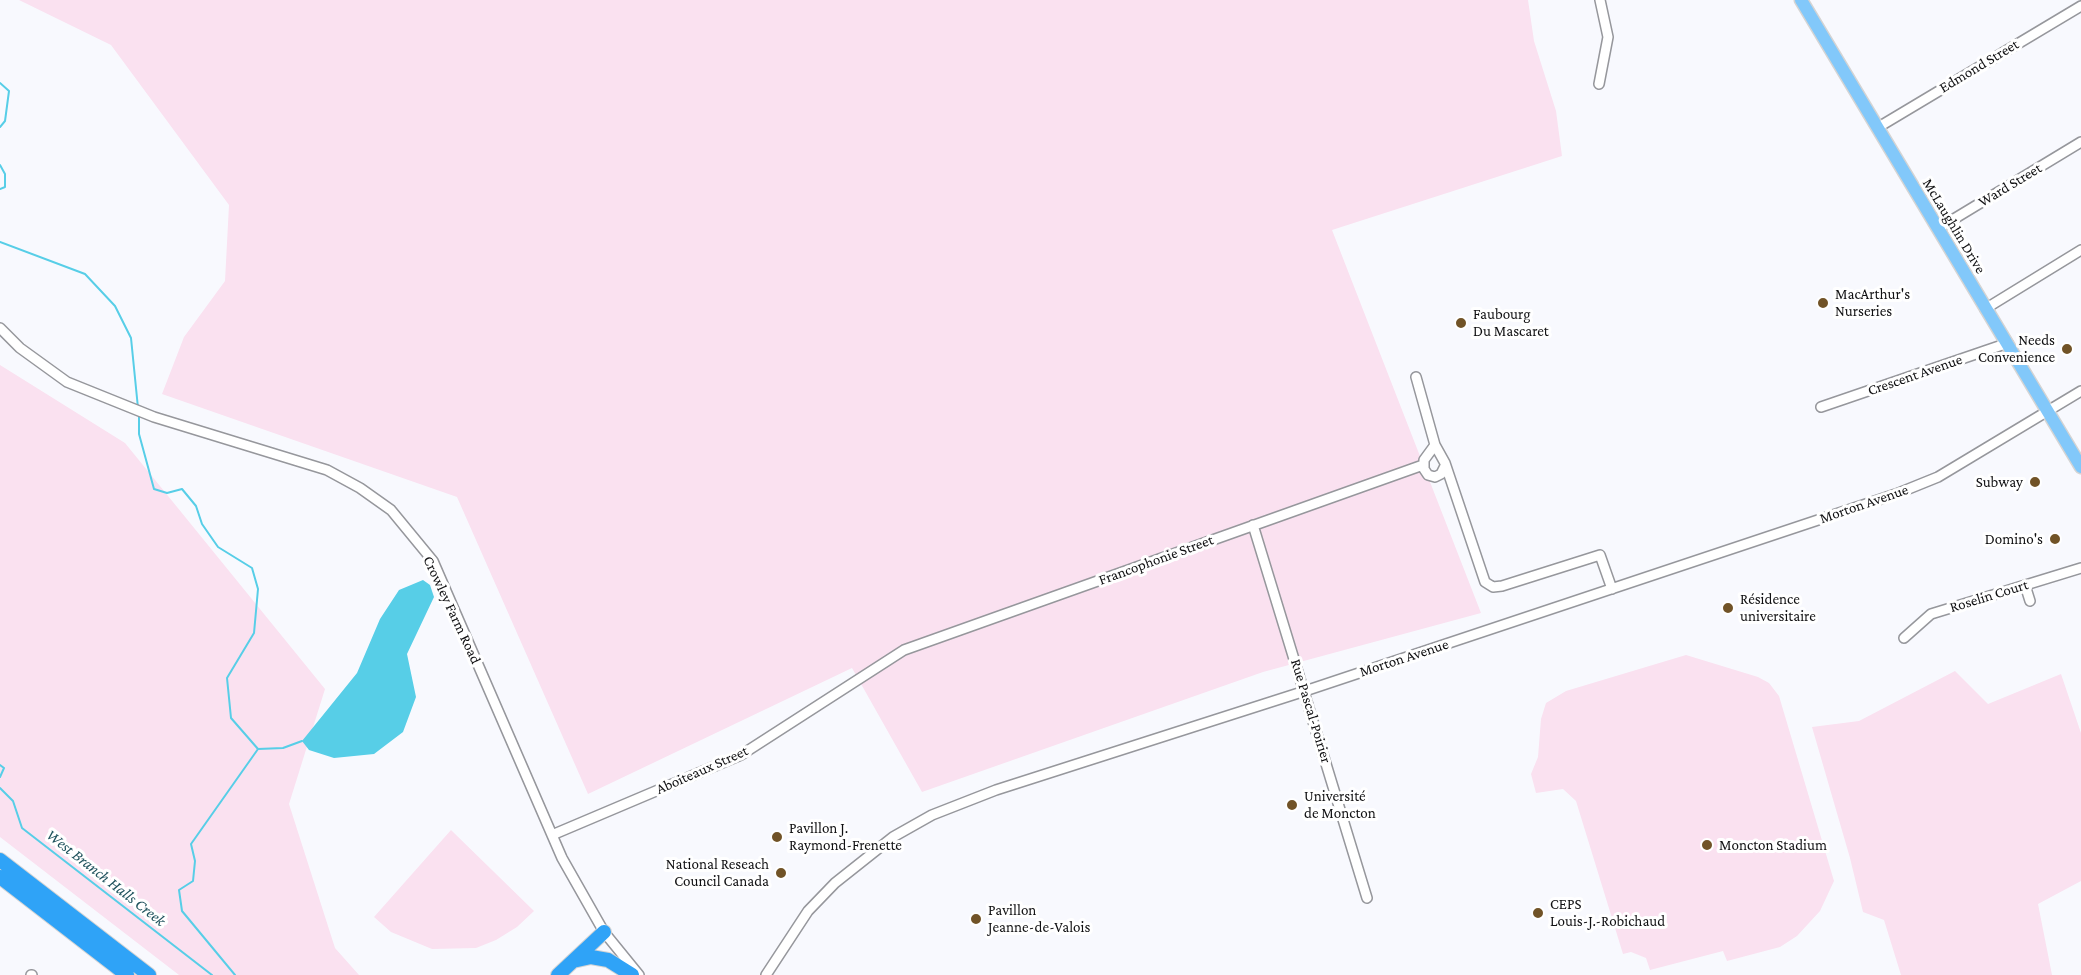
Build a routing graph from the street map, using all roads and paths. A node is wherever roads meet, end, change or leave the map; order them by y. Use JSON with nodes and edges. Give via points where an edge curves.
{"nodes":[{"id":1,"x":1600,"y":0,"type":"edge"},
{"id":2,"x":1801,"y":0,"type":"edge"},
{"id":3,"x":2081,"y":6,"type":"edge"},
{"id":4,"x":1599,"y":84,"type":"dead end"},
{"id":5,"x":1877,"y":128,"type":"junction"},
{"id":6,"x":2081,"y":142,"type":"edge"},
{"id":7,"x":1939,"y":228,"type":"junction"},
{"id":8,"x":2081,"y":250,"type":"edge"},
{"id":9,"x":1986,"y":309,"type":"junction"},
{"id":10,"x":0,"y":328,"type":"edge"},
{"id":11,"x":2008,"y":343,"type":"junction"},
{"id":12,"x":1416,"y":377,"type":"dead end"},
{"id":13,"x":2081,"y":391,"type":"edge"},
{"id":14,"x":1821,"y":407,"type":"dead end"},
{"id":15,"x":2048,"y":412,"type":"junction"},
{"id":16,"x":1435,"y":456,"type":"junction"},
{"id":17,"x":2081,"y":467,"type":"edge"},
{"id":18,"x":1424,"y":469,"type":"junction"},
{"id":19,"x":1445,"y":472,"type":"junction"},
{"id":20,"x":1254,"y":525,"type":"junction"},
{"id":21,"x":2081,"y":568,"type":"edge"},
{"id":22,"x":2025,"y":585,"type":"junction"},
{"id":23,"x":1612,"y":589,"type":"junction"},
{"id":24,"x":2030,"y":601,"type":"dead end"},
{"id":25,"x":1904,"y":638,"type":"dead end"},
{"id":26,"x":904,"y":651,"type":"joint"},
{"id":27,"x":1305,"y":691,"type":"junction"},
{"id":28,"x":552,"y":834,"type":"junction"},
{"id":29,"x":0,"y":860,"type":"edge"},
{"id":30,"x":0,"y":877,"type":"edge"},
{"id":31,"x":1367,"y":898,"type":"dead end"},
{"id":32,"x":604,"y":933,"type":"junction"},
{"id":33,"x":573,"y":961,"type":"junction"},
{"id":34,"x":146,"y":973,"type":"edge"},
{"id":35,"x":127,"y":975,"type":"edge"},
{"id":36,"x":558,"y":975,"type":"edge"},
{"id":37,"x":632,"y":975,"type":"edge"},
{"id":38,"x":639,"y":975,"type":"edge"},
{"id":39,"x":766,"y":975,"type":"edge"}],
"edges":[{"from":1,"to":4,"type":"street","via":[[1608,37]]},
{"from":2,"to":5,"type":"main road","name":"McLaughlin Drive"},
{"from":3,"to":5,"type":"street","name":"Edmond Street"},
{"from":5,"to":7,"type":"main road","name":"McLaughlin Drive"},
{"from":6,"to":7,"type":"street","name":"Ward Street"},
{"from":7,"to":9,"type":"main road","name":"McLaughlin Drive"},
{"from":8,"to":9,"type":"street"},
{"from":9,"to":11,"type":"main road","name":"McLaughlin Drive"},
{"from":10,"to":28,"type":"street","name":"Crowley Farm Road","via":[[20,348],[67,382],[154,417],[327,470],[391,510],[433,561]]},
{"from":11,"to":14,"type":"street","name":"Crescent Avenue"},
{"from":11,"to":15,"type":"main road","name":"McLaughlin Drive"},
{"from":12,"to":16,"type":"street"},
{"from":13,"to":15,"type":"street","name":"Morton Avenue"},
{"from":15,"to":17,"type":"main road","name":"McLaughlin Drive"},
{"from":15,"to":23,"type":"street","name":"Morton Avenue","via":[[1938,477]]},
{"from":16,"to":18,"type":"street"},
{"from":16,"to":19,"type":"street"},
{"from":18,"to":19,"type":"street","name":"Francophonie Street","via":[[1435,477]]},
{"from":18,"to":20,"type":"street","name":"Francophonie Street"},
{"from":19,"to":23,"type":"street","via":[[1482,578],[1488,585],[1502,586],[1600,555]]},
{"from":20,"to":26,"type":"street","name":"Francophonie Street"},
{"from":20,"to":27,"type":"street","name":"Rue Pascal-Poirier"},
{"from":21,"to":22,"type":"street","name":"Roselin Court"},
{"from":22,"to":24,"type":"street"},
{"from":22,"to":25,"type":"street","name":"Roselin Court","via":[[1931,614]]},
{"from":23,"to":27,"type":"street","name":"Morton Avenue"},
{"from":26,"to":28,"type":"street","name":"Aboiteaux Street","via":[[741,755]]},
{"from":27,"to":31,"type":"street","name":"Rue Pascal-Poirier"},
{"from":27,"to":39,"type":"street","name":"Morton Avenue","via":[[996,790],[933,815],[893,837],[835,883],[808,911]]},
{"from":28,"to":32,"type":"street","name":"Crowley Farm Road"},
{"from":29,"to":34,"type":"highway"},
{"from":30,"to":35,"type":"highway"},
{"from":32,"to":33,"type":"highway"},
{"from":32,"to":38,"type":"street","name":"Crowley Farm Road"},
{"from":33,"to":36,"type":"highway"},
{"from":33,"to":37,"type":"highway","via":[[591,957],[608,960]]}]}
